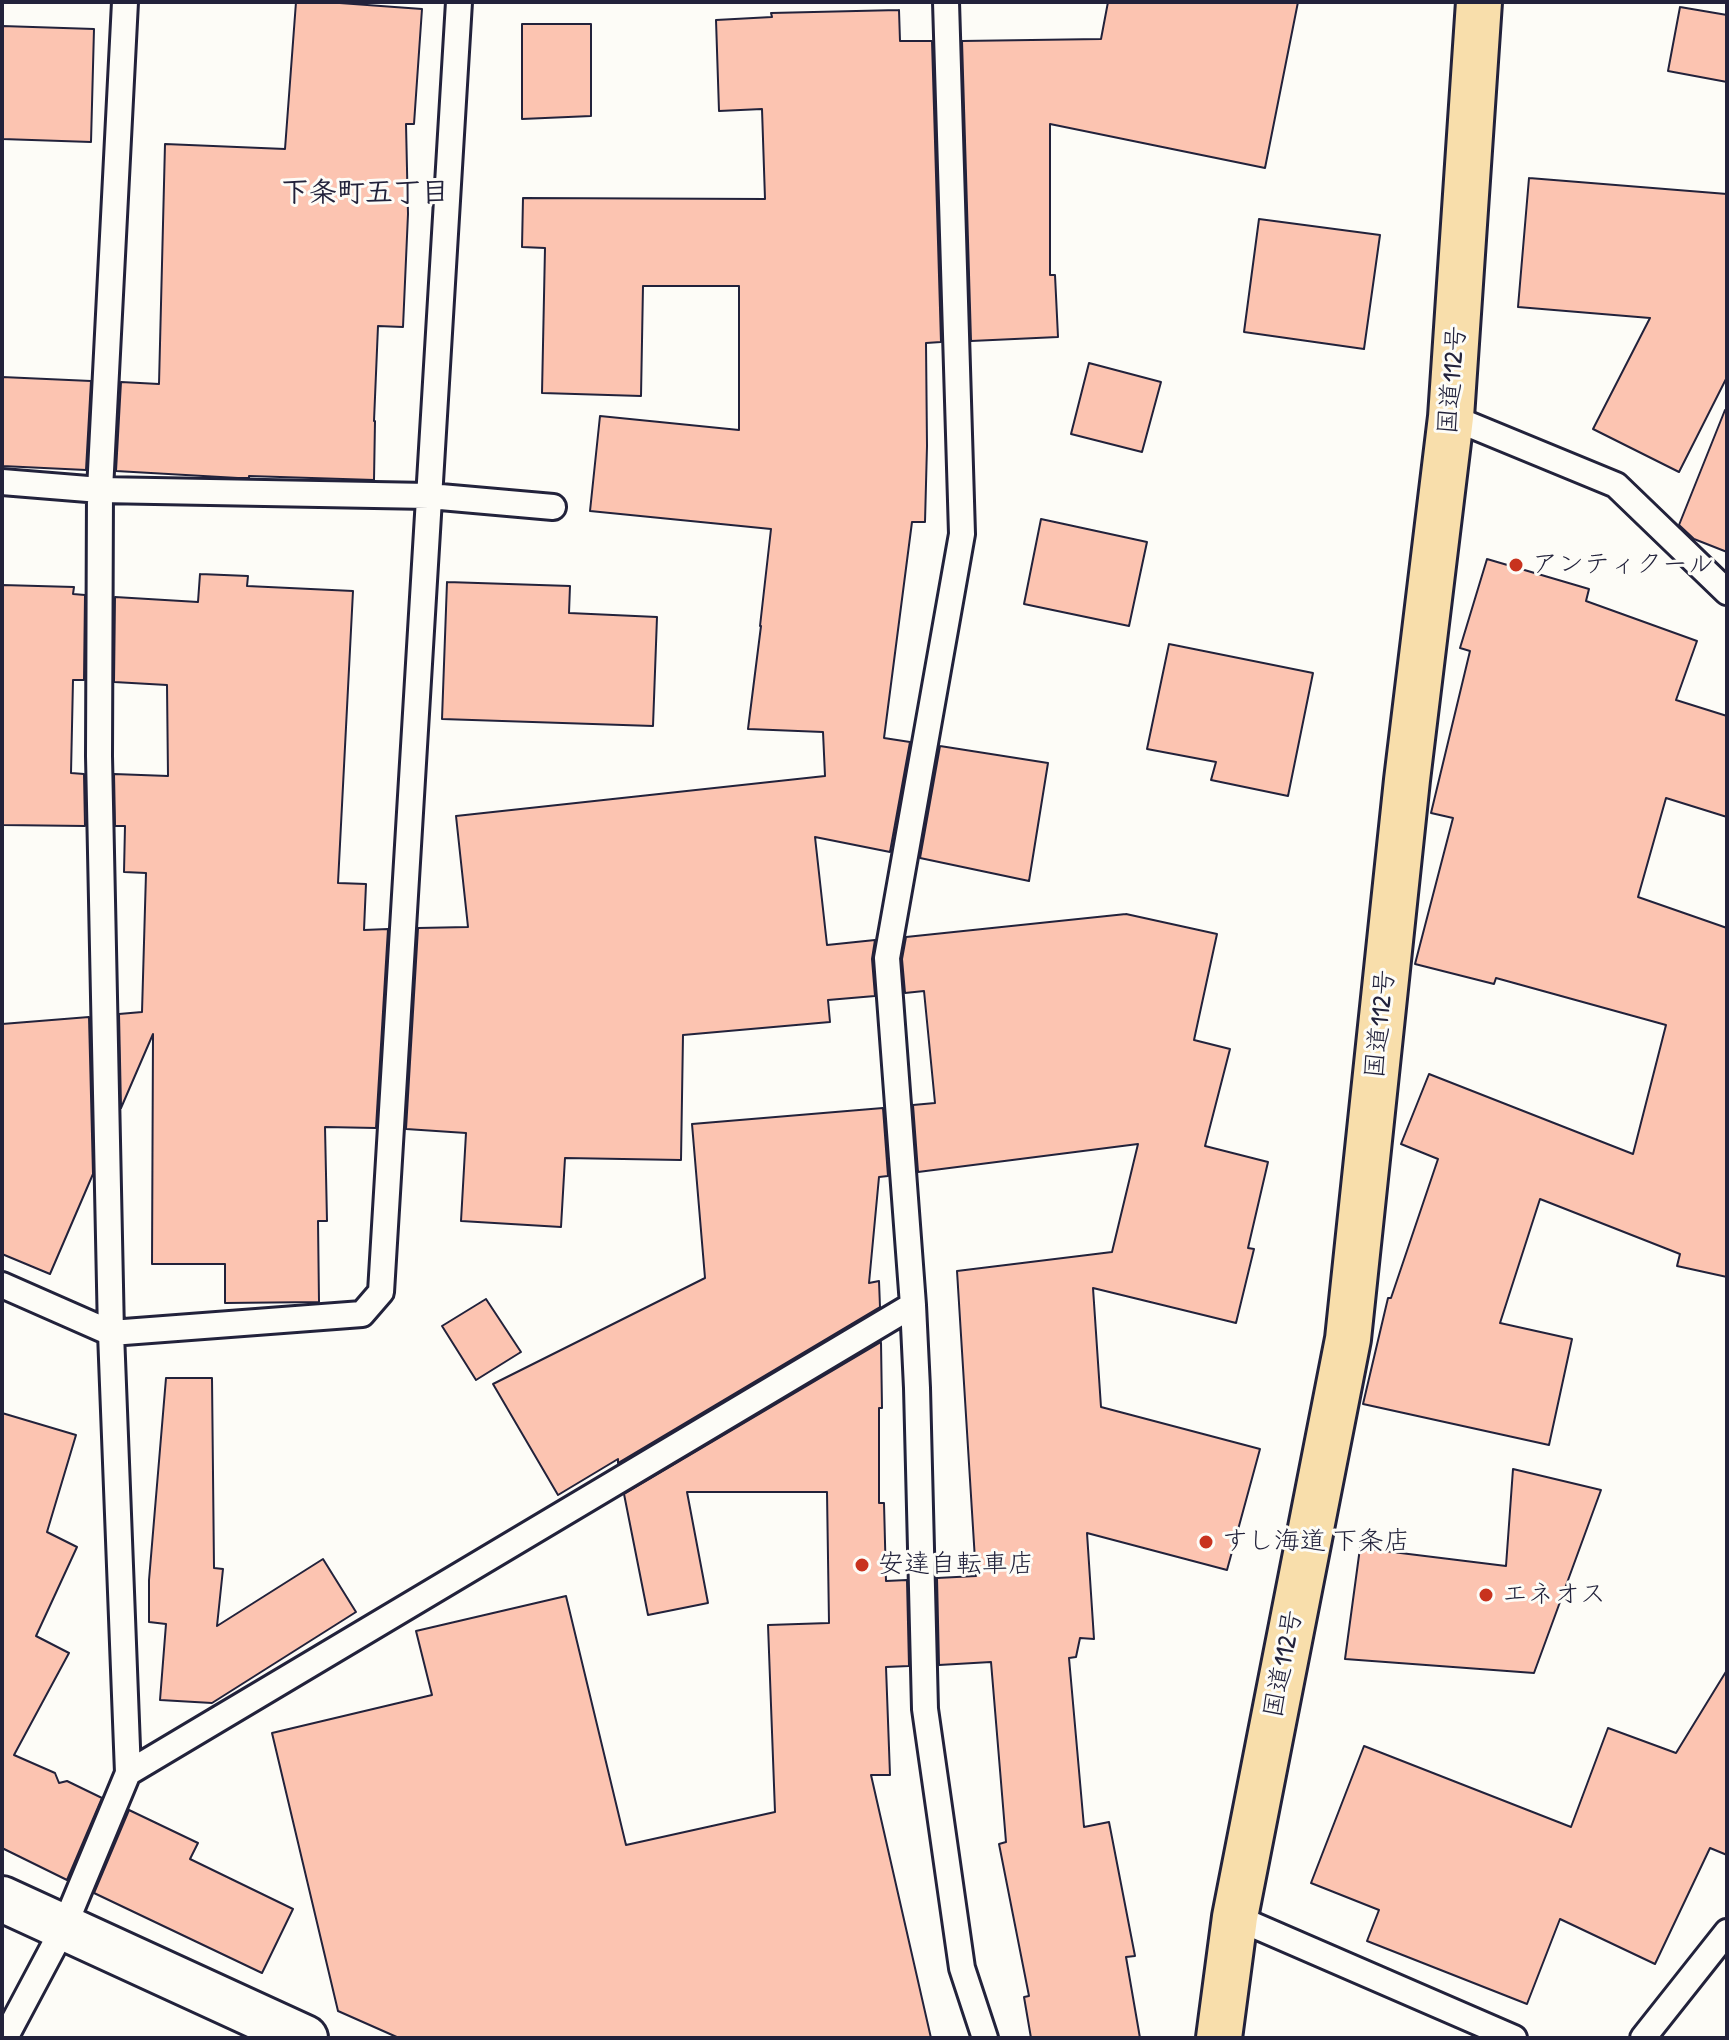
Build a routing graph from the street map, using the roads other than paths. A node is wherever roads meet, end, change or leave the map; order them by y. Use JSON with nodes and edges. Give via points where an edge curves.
{"nodes":[{"id":1,"x":125,"y":2,"type":"edge"},
{"id":2,"x":459,"y":2,"type":"edge"},
{"id":3,"x":946,"y":2,"type":"edge"},
{"id":4,"x":1479,"y":2,"type":"edge"},
{"id":5,"x":1451,"y":417,"type":"junction"},
{"id":6,"x":2,"y":482,"type":"edge"},
{"id":7,"x":100,"y":490,"type":"junction"},
{"id":8,"x":429,"y":496,"type":"junction"},
{"id":9,"x":553,"y":507,"type":"dead end"},
{"id":10,"x":1727,"y":592,"type":"edge"},
{"id":11,"x":2,"y":1285,"type":"edge"},
{"id":12,"x":913,"y":1305,"type":"junction"},
{"id":13,"x":111,"y":1333,"type":"junction"},
{"id":14,"x":128,"y":1773,"type":"junction"},
{"id":15,"x":2,"y":1899,"type":"edge"},
{"id":16,"x":1235,"y":1917,"type":"junction"},
{"id":17,"x":64,"y":1927,"type":"junction"},
{"id":18,"x":1727,"y":1932,"type":"edge"},
{"id":19,"x":5,"y":2038,"type":"edge"},
{"id":20,"x":305,"y":2038,"type":"edge"},
{"id":21,"x":985,"y":2038,"type":"edge"},
{"id":22,"x":1219,"y":2038,"type":"edge"},
{"id":23,"x":1514,"y":2038,"type":"edge"},
{"id":24,"x":1643,"y":2038,"type":"edge"}],
"edges":[{"from":1,"to":7,"type":"lane"},
{"from":2,"to":8,"type":"lane"},
{"from":3,"to":12,"type":"lane","via":[[962,534],[887,958]]},
{"from":4,"to":5,"type":"highway","name":"国道112号"},
{"from":5,"to":10,"type":"lane","via":[[1616,485]]},
{"from":5,"to":16,"type":"highway","name":"国道112号","via":[[1348,1339]]},
{"from":6,"to":7,"type":"lane"},
{"from":7,"to":8,"type":"lane"},
{"from":7,"to":13,"type":"lane","via":[[99,756]]},
{"from":8,"to":9,"type":"lane"},
{"from":8,"to":13,"type":"lane","via":[[381,1292],[362,1314]]},
{"from":11,"to":13,"type":"lane"},
{"from":12,"to":14,"type":"lane"},
{"from":12,"to":21,"type":"lane","via":[[925,1709],[962,1968]]},
{"from":13,"to":14,"type":"lane"},
{"from":14,"to":17,"type":"lane"},
{"from":15,"to":17,"type":"street"},
{"from":16,"to":22,"type":"highway","name":"国道112号"},
{"from":16,"to":23,"type":"lane"},
{"from":17,"to":19,"type":"lane"},
{"from":17,"to":20,"type":"street"},
{"from":18,"to":24,"type":"lane"}]}
